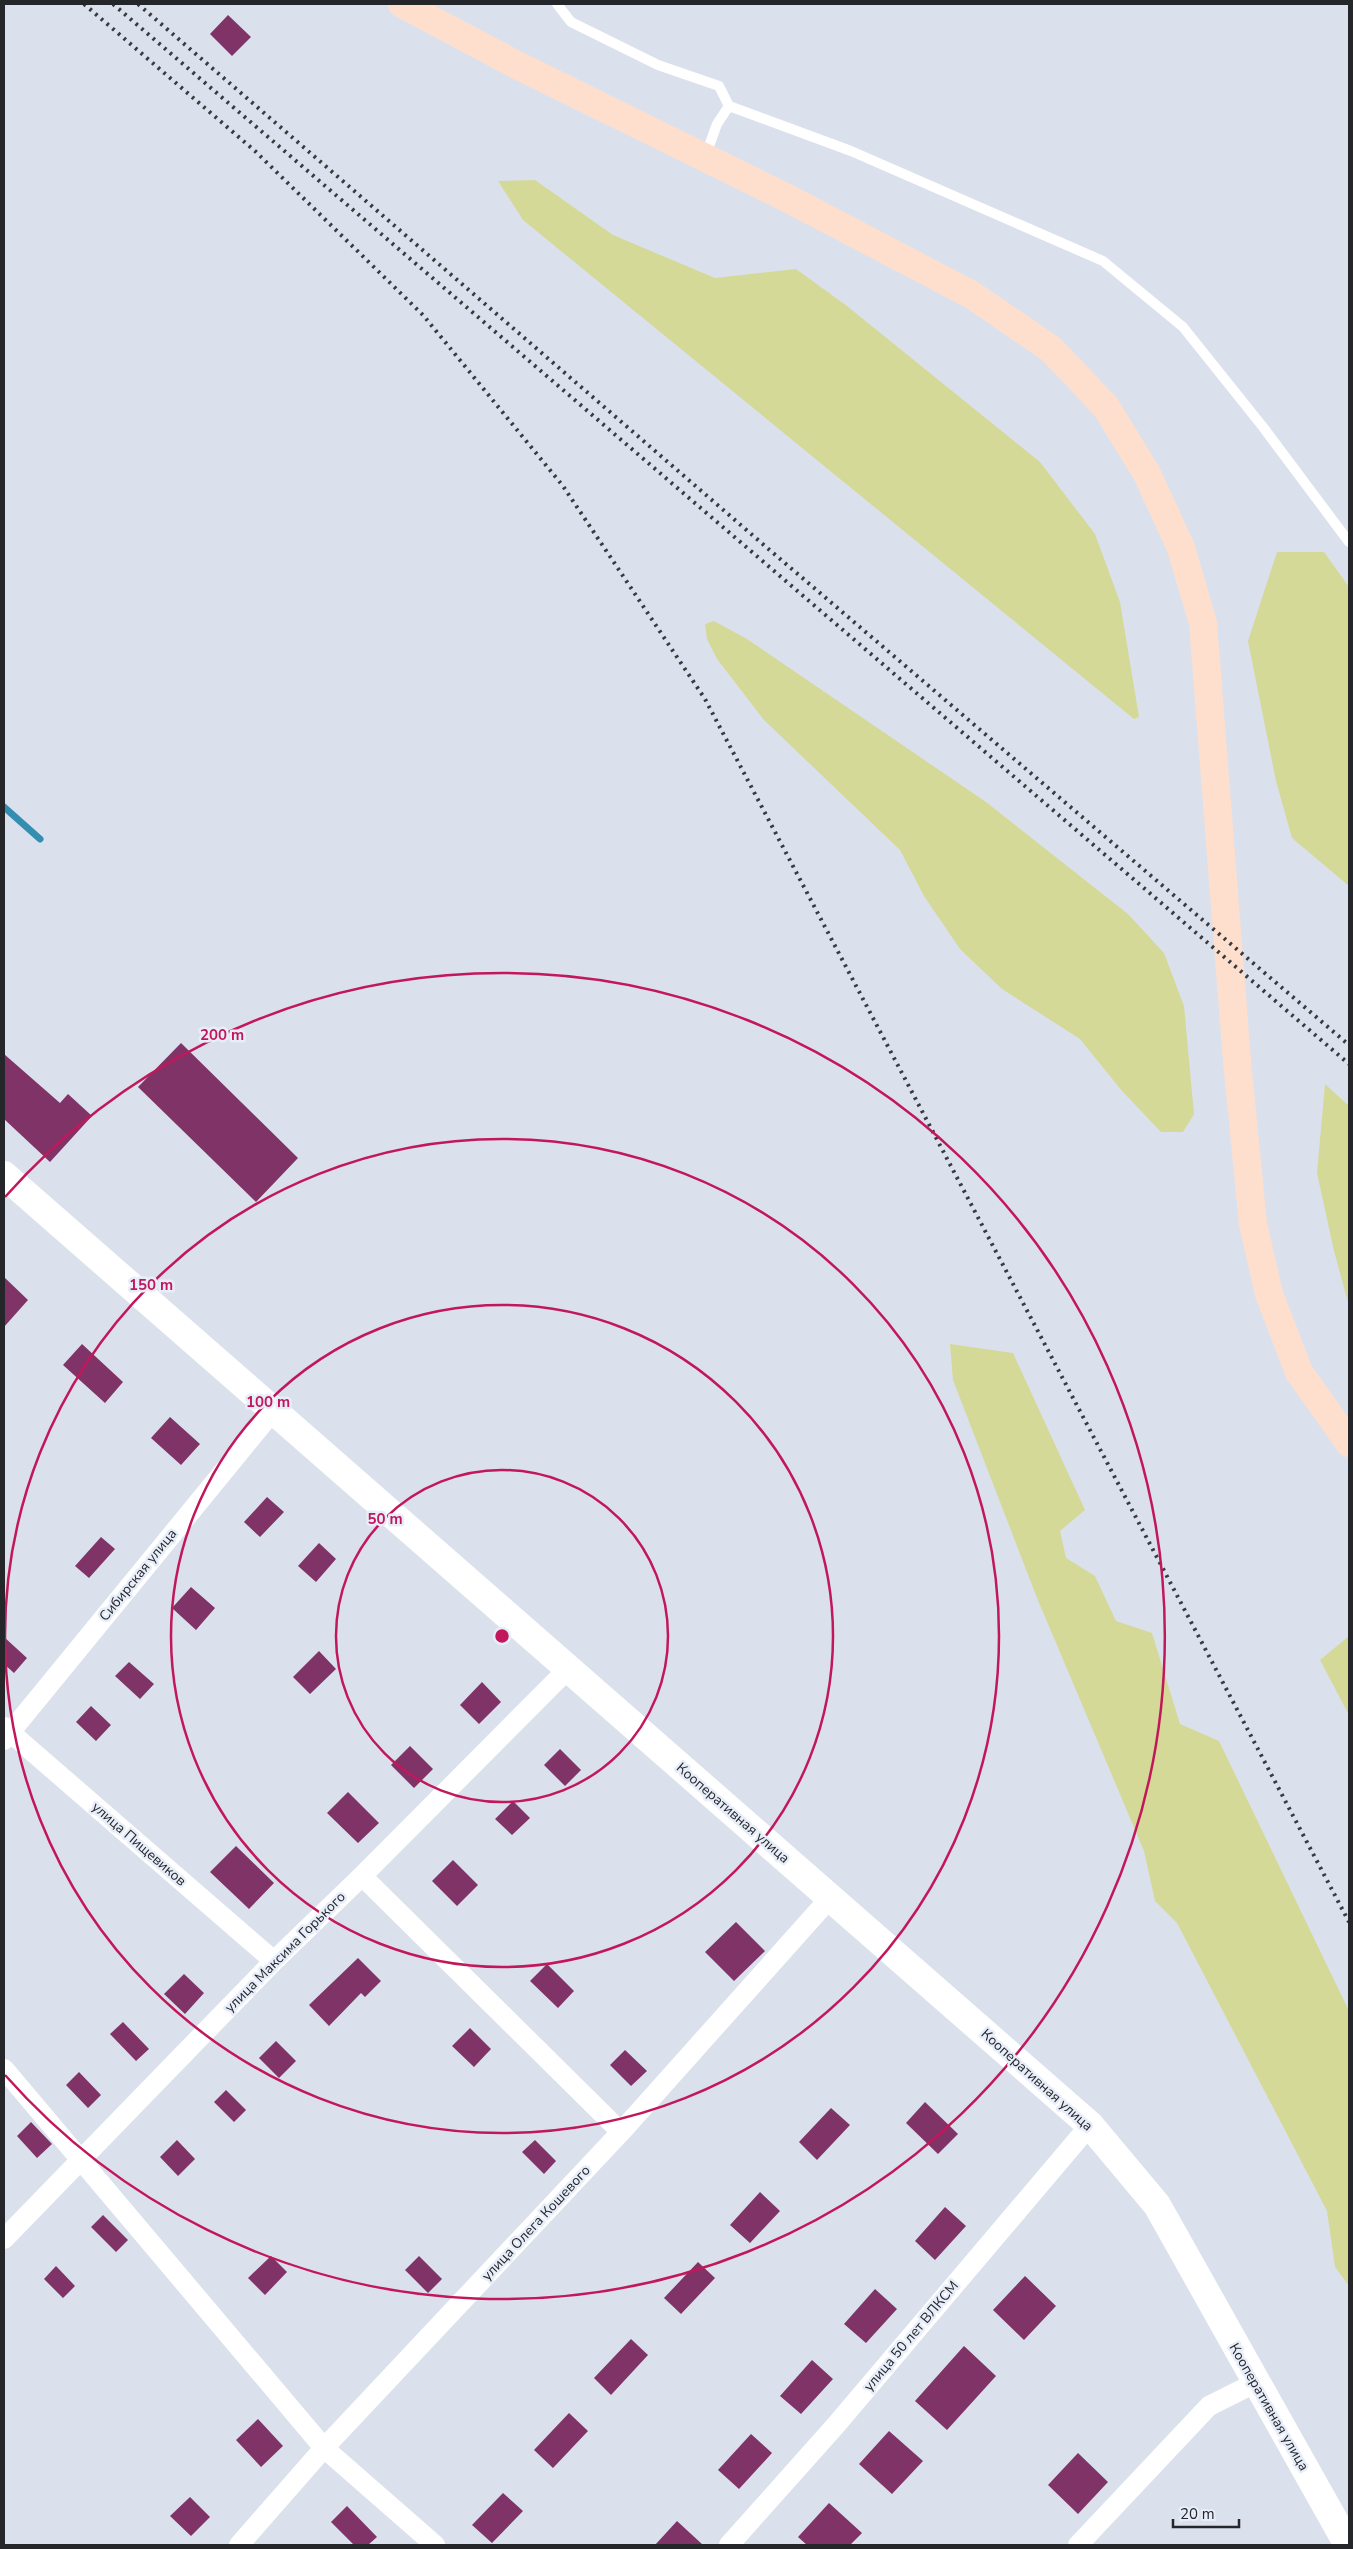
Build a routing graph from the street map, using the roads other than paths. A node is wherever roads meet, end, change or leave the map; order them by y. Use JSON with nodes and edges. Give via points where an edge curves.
{"nodes":[{"id":1,"x":402,"y":4,"type":"edge"},
{"id":2,"x":558,"y":4,"type":"edge"},
{"id":3,"x":729,"y":106,"type":"junction"},
{"id":4,"x":704,"y":160,"type":"junction"},
{"id":5,"x":1349,"y":542,"type":"edge"},
{"id":6,"x":4,"y":1175,"type":"edge"},
{"id":7,"x":273,"y":1411,"type":"junction"},
{"id":8,"x":1349,"y":1442,"type":"edge"},
{"id":9,"x":568,"y":1669,"type":"junction"},
{"id":10,"x":6,"y":1733,"type":"edge"},
{"id":11,"x":362,"y":1876,"type":"junction"},
{"id":12,"x":830,"y":1898,"type":"junction"},
{"id":13,"x":274,"y":1961,"type":"junction"},
{"id":14,"x":4,"y":2070,"type":"edge"},
{"id":15,"x":1090,"y":2125,"type":"junction"},
{"id":16,"x":621,"y":2132,"type":"junction"},
{"id":17,"x":81,"y":2160,"type":"junction"},
{"id":18,"x":4,"y":2238,"type":"edge"},
{"id":19,"x":1255,"y":2383,"type":"junction"},
{"id":20,"x":324,"y":2448,"type":"junction"},
{"id":21,"x":239,"y":2545,"type":"edge"},
{"id":22,"x":434,"y":2545,"type":"edge"},
{"id":23,"x":729,"y":2545,"type":"edge"},
{"id":24,"x":1078,"y":2545,"type":"edge"},
{"id":25,"x":1348,"y":2545,"type":"edge"}],
"edges":[{"from":1,"to":4,"type":"main road"},
{"from":2,"to":3,"type":"lane","via":[[571,22],[658,65],[719,86]]},
{"from":3,"to":4,"type":"lane","via":[[717,124]]},
{"from":3,"to":5,"type":"lane","via":[[851,151],[1103,261],[1183,327]]},
{"from":4,"to":8,"type":"main road","via":[[789,199],[972,295],[1050,349],[1106,407],[1147,474],[1181,548],[1204,623],[1237,1062],[1253,1224],[1269,1294],[1299,1372]]},
{"from":6,"to":7,"type":"main road","name":"Кооперативная улица"},
{"from":7,"to":9,"type":"main road","name":"Кооперативная улица"},
{"from":7,"to":10,"type":"street","name":"Сибирская улица"},
{"from":9,"to":11,"type":"street","name":"улица Максима Горького"},
{"from":9,"to":12,"type":"main road","name":"Кооперативная улица"},
{"from":10,"to":13,"type":"street","name":"улица Пищевиков"},
{"from":11,"to":13,"type":"street","name":"улица Максима Горького"},
{"from":11,"to":16,"type":"street"},
{"from":12,"to":15,"type":"main road","name":"Кооперативная улица"},
{"from":12,"to":16,"type":"street","name":"улица Олега Кошевого"},
{"from":13,"to":17,"type":"street","name":"улица Максима Горького"},
{"from":14,"to":17,"type":"street"},
{"from":15,"to":19,"type":"main road","name":"Кооперативная улица","via":[[1157,2205]]},
{"from":15,"to":23,"type":"street","name":"улица 50 лет ВЛКСМ","via":[[836,2425]]},
{"from":16,"to":20,"type":"street","name":"улица Олега Кошевого"},
{"from":17,"to":18,"type":"street","name":"улица Максима Горького"},
{"from":17,"to":20,"type":"street"},
{"from":19,"to":24,"type":"street","via":[[1209,2406]]},
{"from":19,"to":25,"type":"main road","name":"Кооперативная улица"},
{"from":20,"to":21,"type":"street","name":"улица Олега Кошевого"},
{"from":20,"to":22,"type":"street"}]}
